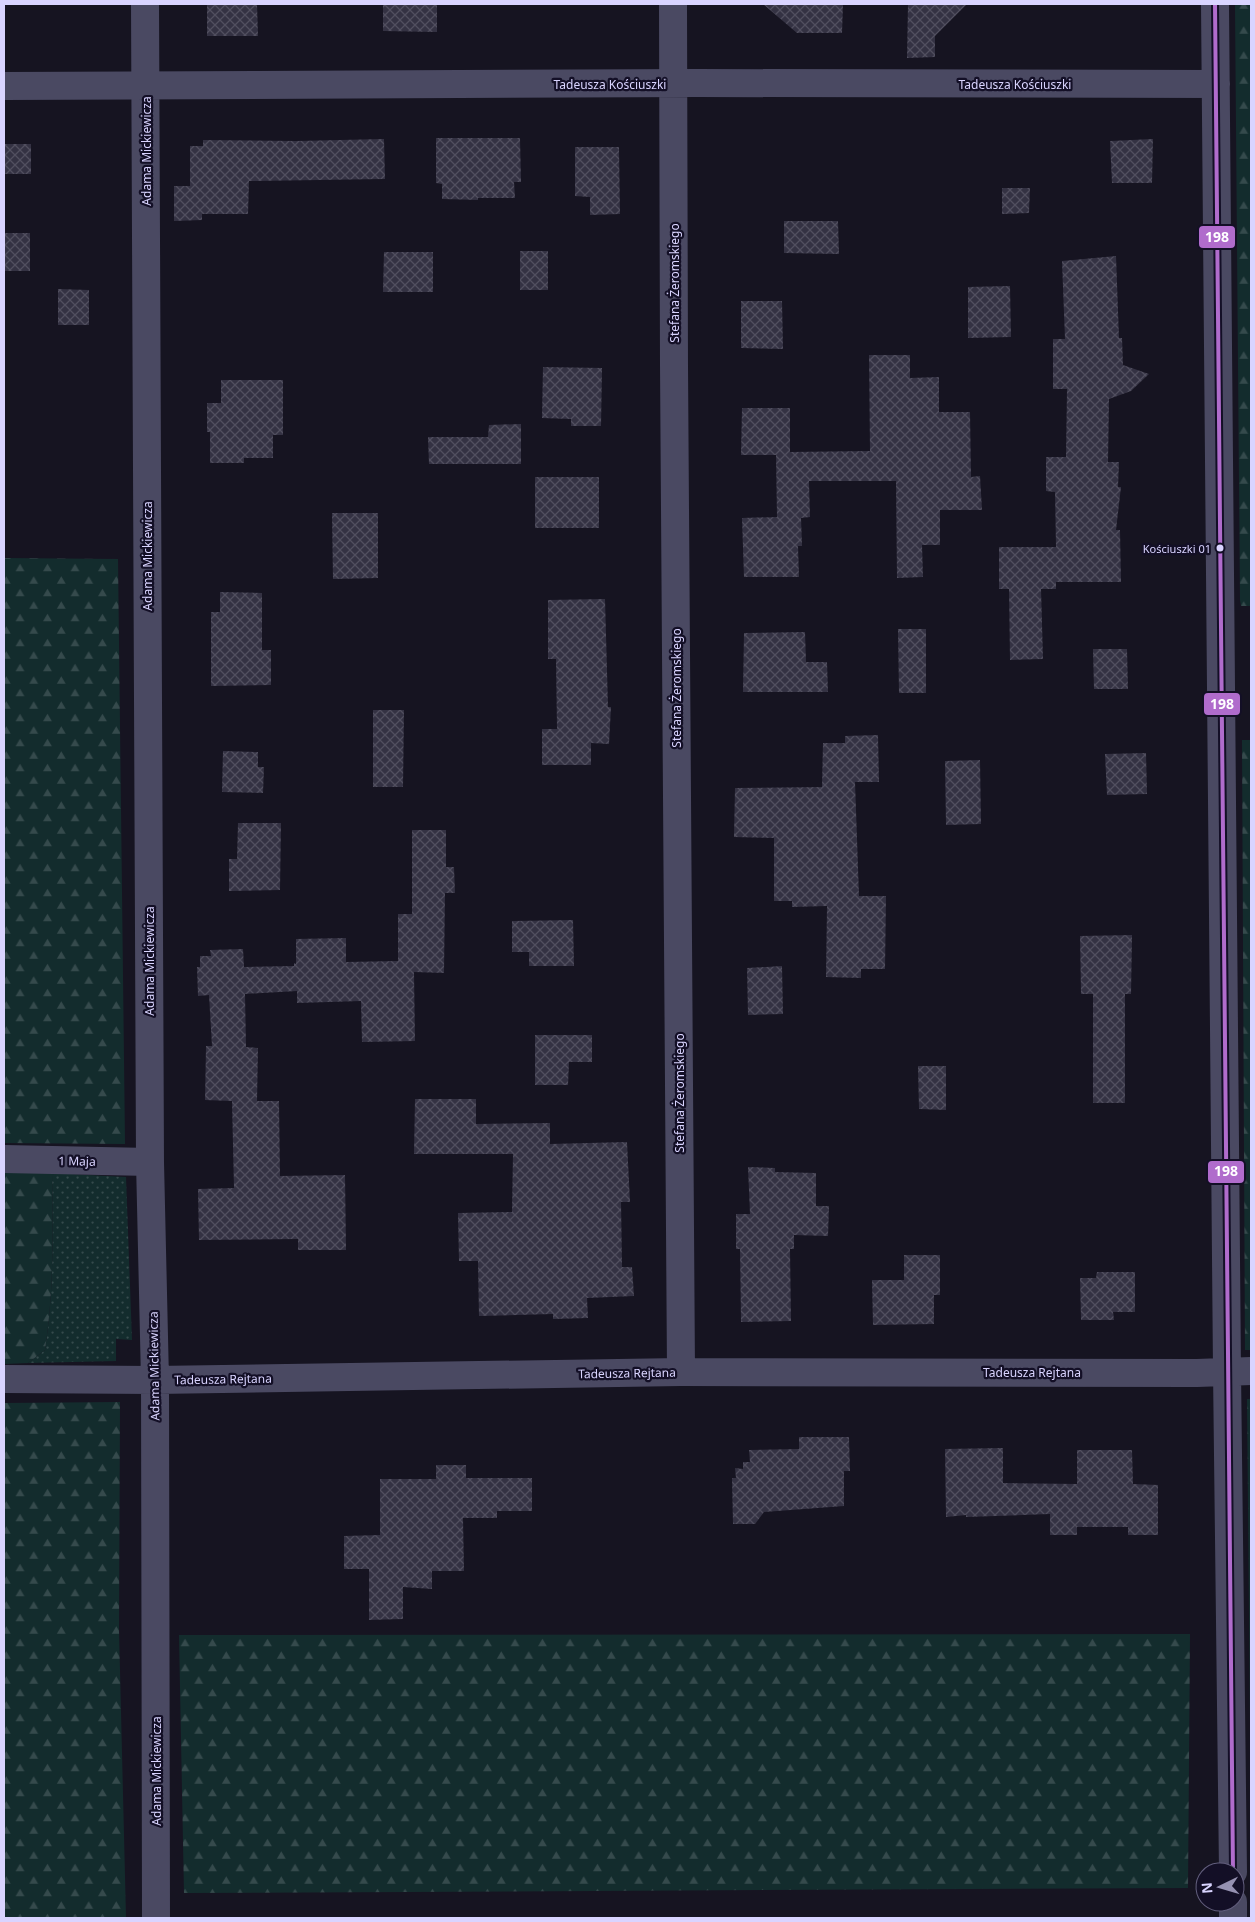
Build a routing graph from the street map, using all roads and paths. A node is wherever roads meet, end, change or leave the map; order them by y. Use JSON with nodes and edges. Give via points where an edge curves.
{"nodes":[{"id":1,"x":145,"y":4,"type":"edge"},
{"id":2,"x":674,"y":4,"type":"edge"},
{"id":3,"x":1215,"y":4,"type":"edge"},
{"id":4,"x":674,"y":84,"type":"junction"},
{"id":5,"x":1216,"y":84,"type":"junction"},
{"id":6,"x":146,"y":85,"type":"junction"},
{"id":7,"x":4,"y":86,"type":"edge"},
{"id":8,"x":4,"y":1159,"type":"edge"},
{"id":9,"x":150,"y":1162,"type":"junction"},
{"id":10,"x":1239,"y":1371,"type":"edge"},
{"id":11,"x":681,"y":1372,"type":"junction"},
{"id":12,"x":4,"y":1379,"type":"edge"},
{"id":13,"x":156,"y":1380,"type":"junction"},
{"id":14,"x":1233,"y":1862,"type":"edge"},
{"id":15,"x":156,"y":1918,"type":"edge"}],
"edges":[{"from":1,"to":6,"type":"street","name":"Adama Mickiewicza"},
{"from":2,"to":4,"type":"street","name":"Stefana Żeromskiego"},
{"from":3,"to":5,"type":"street"},
{"from":4,"to":5,"type":"street","name":"Tadeusza Kościuszki"},
{"from":4,"to":6,"type":"street","name":"Tadeusza Kościuszki"},
{"from":4,"to":11,"type":"street","name":"Stefana Żeromskiego"},
{"from":5,"to":10,"type":"street"},
{"from":6,"to":7,"type":"street","name":"Tadeusza Kościuszki"},
{"from":6,"to":9,"type":"street","name":"Adama Mickiewicza"},
{"from":8,"to":9,"type":"street","name":"1 Maja"},
{"from":9,"to":13,"type":"street","name":"Adama Mickiewicza"},
{"from":10,"to":11,"type":"street","name":"Tadeusza Rejtana"},
{"from":10,"to":14,"type":"street"},
{"from":11,"to":13,"type":"street","name":"Tadeusza Rejtana"},
{"from":12,"to":13,"type":"street","name":"Tadeusza Rejtana"},
{"from":13,"to":15,"type":"street","name":"Adama Mickiewicza"}]}
